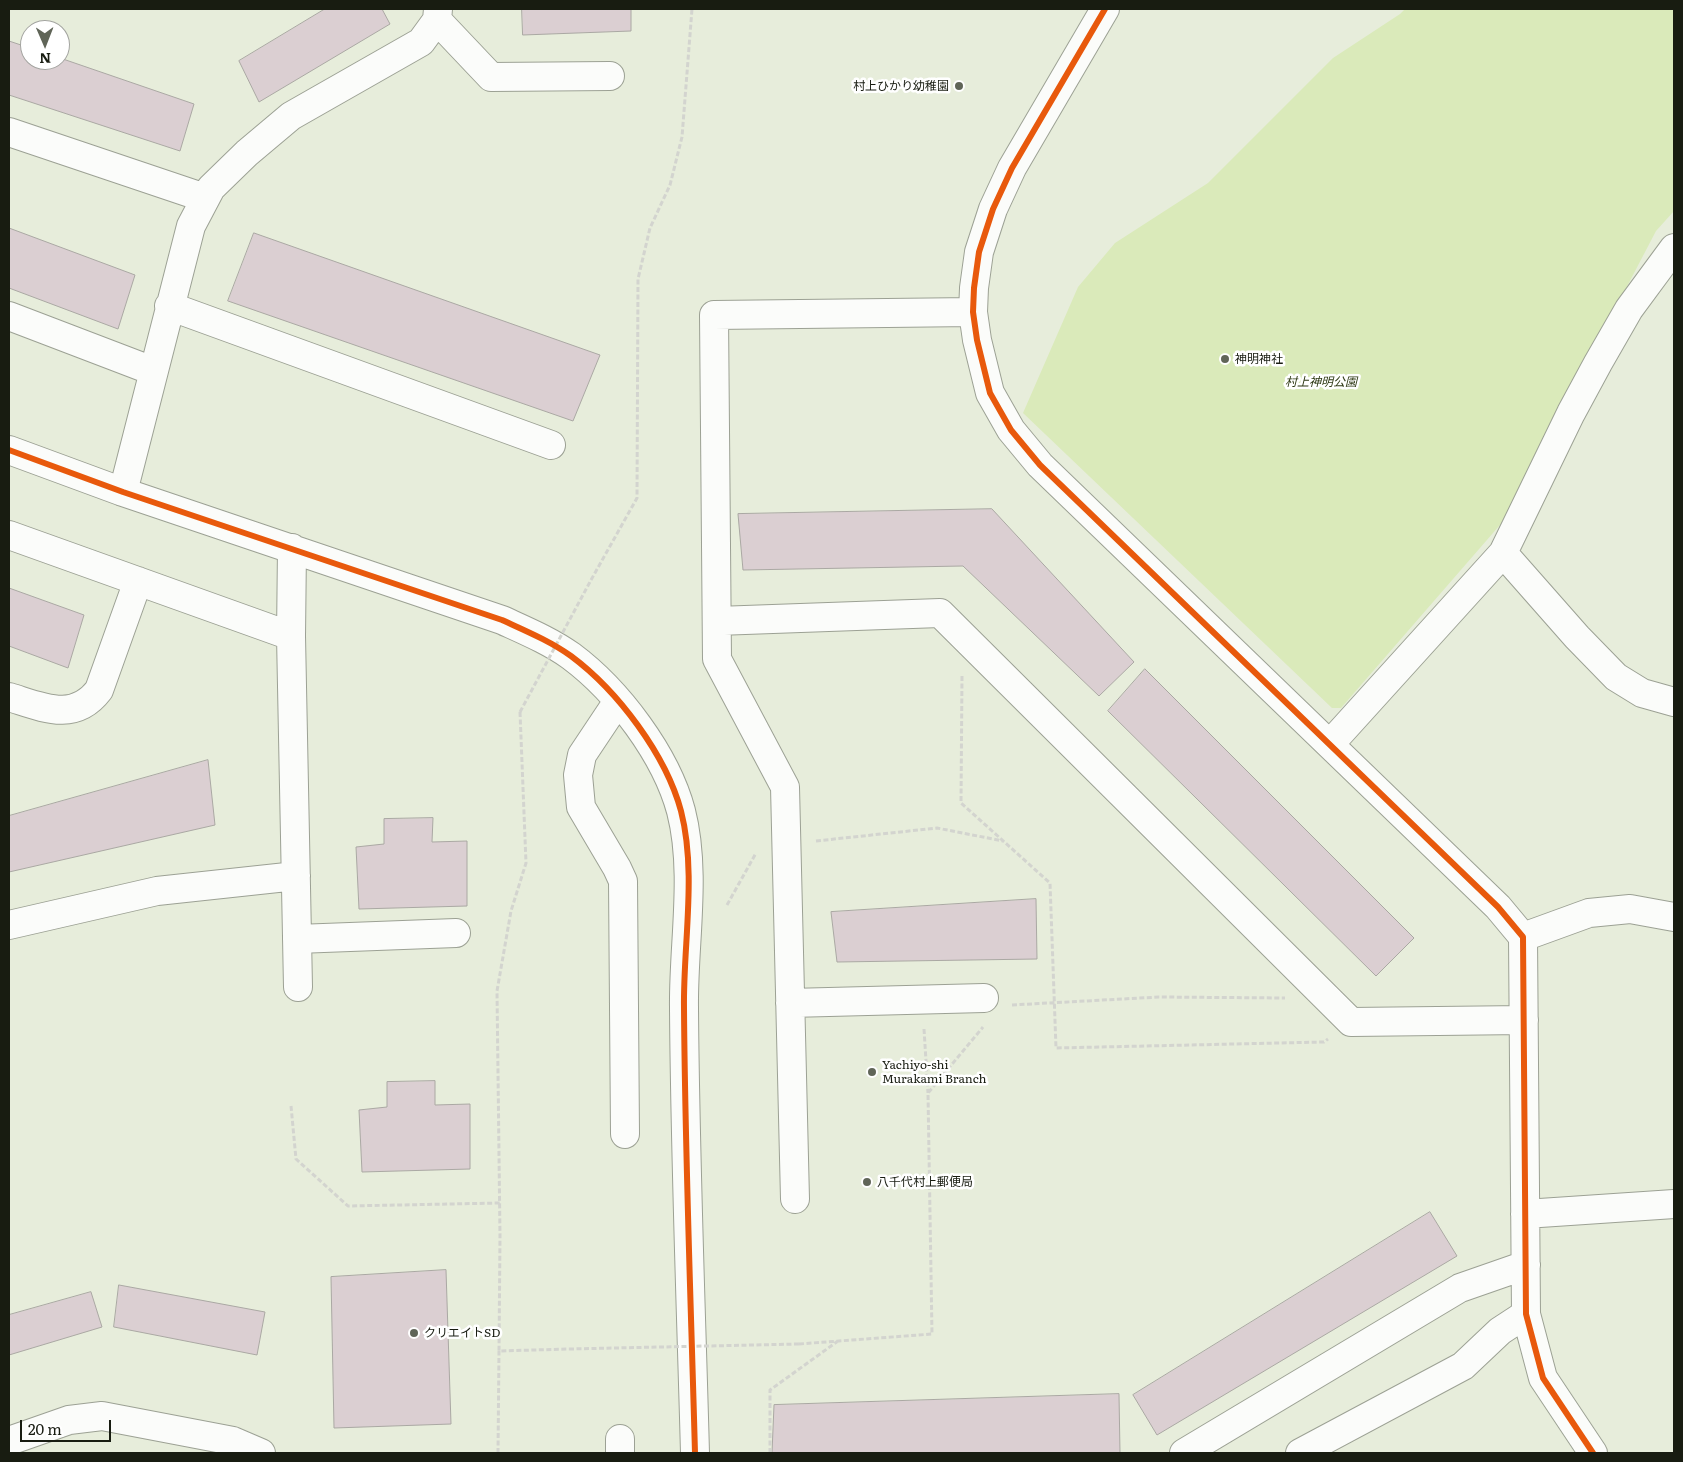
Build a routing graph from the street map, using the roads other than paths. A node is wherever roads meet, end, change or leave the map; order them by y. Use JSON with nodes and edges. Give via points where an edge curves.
{"nodes":[{"id":1,"x":1105,"y":9,"type":"edge"},
{"id":2,"x":437,"y":14,"type":"edge"},
{"id":3,"x":610,"y":76,"type":"dead end"},
{"id":4,"x":9,"y":132,"type":"edge"},
{"id":5,"x":205,"y":198,"type":"junction"},
{"id":6,"x":1674,"y":248,"type":"edge"},
{"id":7,"x":169,"y":306,"type":"junction"},
{"id":8,"x":973,"y":312,"type":"junction"},
{"id":9,"x":9,"y":316,"type":"edge"},
{"id":10,"x":153,"y":371,"type":"junction"},
{"id":11,"x":551,"y":445,"type":"dead end"},
{"id":12,"x":9,"y":450,"type":"edge"},
{"id":13,"x":123,"y":492,"type":"junction"},
{"id":14,"x":9,"y":535,"type":"edge"},
{"id":15,"x":292,"y":548,"type":"junction"},
{"id":16,"x":1503,"y":553,"type":"junction"},
{"id":17,"x":138,"y":581,"type":"junction"},
{"id":18,"x":717,"y":621,"type":"junction"},
{"id":19,"x":292,"y":636,"type":"junction"},
{"id":20,"x":9,"y":696,"type":"edge"},
{"id":21,"x":618,"y":701,"type":"junction"},
{"id":22,"x":1674,"y":702,"type":"edge"},
{"id":23,"x":1330,"y":744,"type":"junction"},
{"id":24,"x":296,"y":876,"type":"junction"},
{"id":25,"x":1674,"y":917,"type":"edge"},
{"id":26,"x":9,"y":925,"type":"edge"},
{"id":27,"x":456,"y":933,"type":"dead end"},
{"id":28,"x":1523,"y":937,"type":"junction"},
{"id":29,"x":297,"y":939,"type":"junction"},
{"id":30,"x":298,"y":987,"type":"dead end"},
{"id":31,"x":790,"y":1003,"type":"junction"},
{"id":32,"x":987,"y":1009,"type":"road end"},
{"id":33,"x":1524,"y":1020,"type":"junction"},
{"id":34,"x":624,"y":1134,"type":"dead end"},
{"id":35,"x":795,"y":1199,"type":"dead end"},
{"id":36,"x":1674,"y":1204,"type":"edge"},
{"id":37,"x":1526,"y":1214,"type":"junction"},
{"id":38,"x":1526,"y":1265,"type":"junction"},
{"id":39,"x":1526,"y":1314,"type":"junction"},
{"id":40,"x":9,"y":1441,"type":"edge"},
{"id":41,"x":262,"y":1453,"type":"edge"},
{"id":42,"x":695,"y":1453,"type":"edge"},
{"id":43,"x":1184,"y":1453,"type":"edge"},
{"id":44,"x":1300,"y":1453,"type":"edge"},
{"id":45,"x":1593,"y":1453,"type":"edge"}],
"edges":[{"from":1,"to":8,"type":"street","via":[[1012,168],[993,209],[979,252]]},
{"from":2,"to":3,"type":"street","via":[[491,77]]},
{"from":2,"to":5,"type":"street","via":[[421,42],[291,116],[247,153]]},
{"from":4,"to":5,"type":"street"},
{"from":5,"to":7,"type":"street","via":[[191,226]]},
{"from":6,"to":16,"type":"street","via":[[1629,309],[1598,363]]},
{"from":7,"to":10,"type":"street"},
{"from":7,"to":11,"type":"street"},
{"from":8,"to":18,"type":"street","via":[[714,315]]},
{"from":8,"to":23,"type":"street","via":[[990,392],[1011,430],[1040,465]]},
{"from":9,"to":10,"type":"street"},
{"from":10,"to":13,"type":"street"},
{"from":12,"to":13,"type":"street"},
{"from":13,"to":15,"type":"street"},
{"from":14,"to":17,"type":"street"},
{"from":15,"to":19,"type":"street"},
{"from":15,"to":21,"type":"street","via":[[502,620],[543,639],[571,656]]},
{"from":16,"to":22,"type":"street","via":[[1616,678],[1642,693]]},
{"from":16,"to":23,"type":"street"},
{"from":17,"to":19,"type":"street"},
{"from":17,"to":20,"type":"street","via":[[99,690],[91,701],[66,711]]},
{"from":18,"to":31,"type":"street","via":[[717,659],[785,787]]},
{"from":18,"to":33,"type":"street","via":[[940,612],[1351,1022]]},
{"from":19,"to":24,"type":"street"},
{"from":21,"to":34,"type":"street","via":[[582,755],[578,775],[581,807],[623,881]]},
{"from":21,"to":42,"type":"street","via":[[641,730],[666,772],[681,811],[688,858],[684,1006]]},
{"from":23,"to":28,"type":"street","via":[[1498,907]]},
{"from":24,"to":26,"type":"street","via":[[157,891]]},
{"from":24,"to":29,"type":"street"},
{"from":25,"to":28,"type":"street","via":[[1630,910],[1589,913]]},
{"from":27,"to":29,"type":"street"},
{"from":28,"to":33,"type":"street"},
{"from":29,"to":30,"type":"street"},
{"from":31,"to":32,"type":"street","via":[[923,1000]]},
{"from":31,"to":35,"type":"street"},
{"from":33,"to":37,"type":"street"},
{"from":36,"to":37,"type":"street"},
{"from":37,"to":38,"type":"street"},
{"from":38,"to":39,"type":"street"},
{"from":38,"to":43,"type":"street","via":[[1460,1288]]},
{"from":39,"to":44,"type":"street","via":[[1500,1331],[1463,1366]]},
{"from":39,"to":45,"type":"street","via":[[1543,1378]]},
{"from":40,"to":41,"type":"street","via":[[69,1420],[102,1416],[234,1441]]}]}
